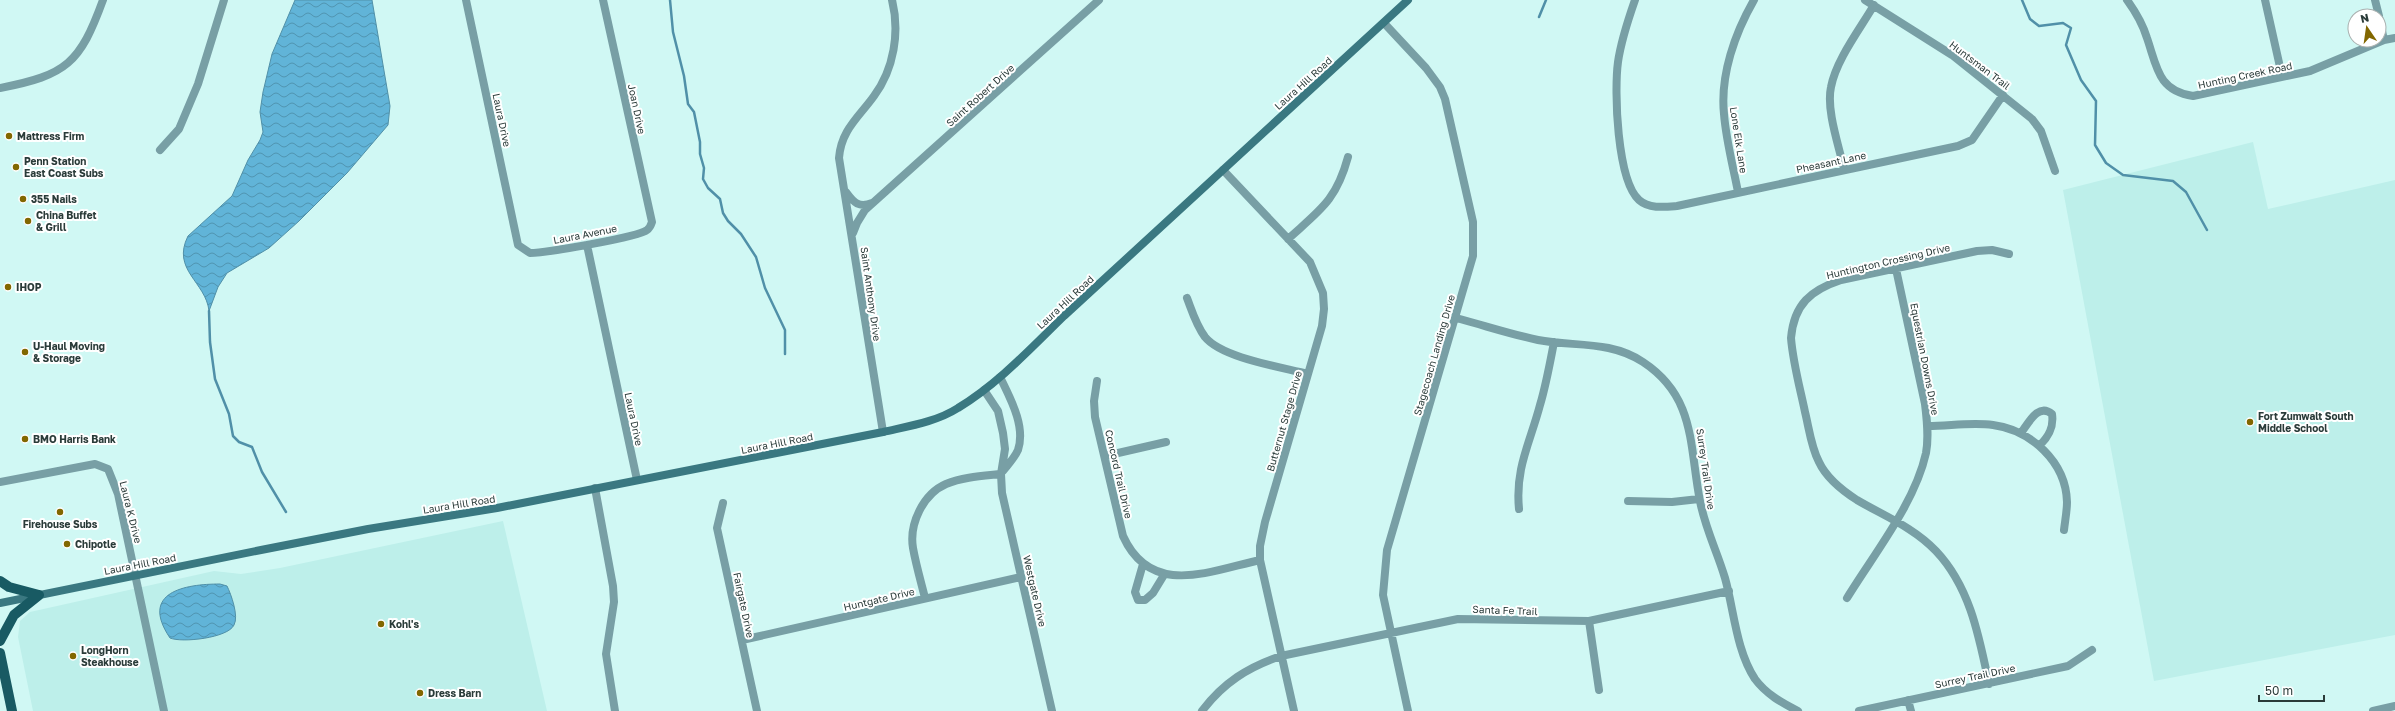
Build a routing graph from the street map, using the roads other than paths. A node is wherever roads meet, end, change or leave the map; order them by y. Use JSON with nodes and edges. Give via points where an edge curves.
{"nodes":[{"id":1,"x":104,"y":0,"type":"edge"},
{"id":2,"x":224,"y":0,"type":"edge"},
{"id":3,"x":466,"y":0,"type":"edge"},
{"id":4,"x":603,"y":0,"type":"edge"},
{"id":5,"x":892,"y":0,"type":"edge"},
{"id":6,"x":1099,"y":0,"type":"edge"},
{"id":7,"x":1408,"y":0,"type":"edge"},
{"id":8,"x":1635,"y":0,"type":"edge"},
{"id":9,"x":1754,"y":0,"type":"edge"},
{"id":10,"x":1865,"y":0,"type":"edge"},
{"id":11,"x":2127,"y":0,"type":"edge"},
{"id":12,"x":2265,"y":0,"type":"edge"},
{"id":13,"x":1874,"y":5,"type":"junction"},
{"id":14,"x":1384,"y":23,"type":"junction"},
{"id":15,"x":2365,"y":48,"type":"edge"},
{"id":16,"x":2282,"y":76,"type":"junction"},
{"id":17,"x":0,"y":88,"type":"edge"},
{"id":18,"x":2004,"y":95,"type":"junction"},
{"id":19,"x":160,"y":150,"type":"dead end"},
{"id":20,"x":1348,"y":157,"type":"dead end"},
{"id":21,"x":1844,"y":169,"type":"junction"},
{"id":22,"x":1223,"y":170,"type":"junction"},
{"id":23,"x":2055,"y":171,"type":"dead end"},
{"id":24,"x":845,"y":190,"type":"junction"},
{"id":25,"x":1738,"y":192,"type":"junction"},
{"id":26,"x":873,"y":203,"type":"junction"},
{"id":27,"x":652,"y":222,"type":"joint"},
{"id":28,"x":853,"y":236,"type":"junction"},
{"id":29,"x":1288,"y":239,"type":"junction"},
{"id":30,"x":518,"y":245,"type":"joint"},
{"id":31,"x":587,"y":245,"type":"junction"},
{"id":32,"x":2009,"y":254,"type":"dead end"},
{"id":33,"x":1896,"y":269,"type":"junction"},
{"id":34,"x":1187,"y":298,"type":"dead end"},
{"id":35,"x":1456,"y":318,"type":"junction"},
{"id":36,"x":1554,"y":342,"type":"junction"},
{"id":37,"x":1308,"y":374,"type":"junction"},
{"id":38,"x":1000,"y":377,"type":"junction"},
{"id":39,"x":1097,"y":381,"type":"dead end"},
{"id":40,"x":984,"y":390,"type":"junction"},
{"id":41,"x":1928,"y":426,"type":"junction"},
{"id":42,"x":883,"y":432,"type":"junction"},
{"id":43,"x":2020,"y":433,"type":"junction"},
{"id":44,"x":1166,"y":442,"type":"dead end"},
{"id":45,"x":2040,"y":445,"type":"junction"},
{"id":46,"x":1105,"y":456,"type":"junction"},
{"id":47,"x":1000,"y":474,"type":"junction"},
{"id":48,"x":637,"y":480,"type":"junction"},
{"id":49,"x":0,"y":482,"type":"edge"},
{"id":50,"x":595,"y":488,"type":"junction"},
{"id":51,"x":1699,"y":498,"type":"junction"},
{"id":52,"x":1628,"y":501,"type":"dead end"},
{"id":53,"x":723,"y":503,"type":"dead end"},
{"id":54,"x":1519,"y":509,"type":"dead end"},
{"id":55,"x":1896,"y":519,"type":"junction"},
{"id":56,"x":2064,"y":530,"type":"dead end"},
{"id":57,"x":1260,"y":560,"type":"junction"},
{"id":58,"x":1143,"y":564,"type":"junction"},
{"id":59,"x":136,"y":574,"type":"junction"},
{"id":60,"x":1164,"y":575,"type":"junction"},
{"id":61,"x":1021,"y":577,"type":"junction"},
{"id":62,"x":0,"y":580,"type":"edge"},
{"id":63,"x":1729,"y":591,"type":"junction"},
{"id":64,"x":39,"y":595,"type":"junction"},
{"id":65,"x":925,"y":598,"type":"junction"},
{"id":66,"x":1847,"y":598,"type":"dead end"},
{"id":67,"x":0,"y":603,"type":"edge"},
{"id":68,"x":1589,"y":621,"type":"junction"},
{"id":69,"x":1391,"y":632,"type":"junction"},
{"id":70,"x":742,"y":640,"type":"junction"},
{"id":71,"x":0,"y":641,"type":"edge"},
{"id":72,"x":2092,"y":650,"type":"dead end"},
{"id":73,"x":0,"y":653,"type":"edge"},
{"id":74,"x":1282,"y":656,"type":"junction"},
{"id":75,"x":1989,"y":684,"type":"junction"},
{"id":76,"x":1599,"y":690,"type":"dead end"},
{"id":77,"x":1908,"y":700,"type":"junction"},
{"id":78,"x":2395,"y":706,"type":"edge"},
{"id":79,"x":12,"y":711,"type":"edge"},
{"id":80,"x":164,"y":711,"type":"edge"},
{"id":81,"x":616,"y":711,"type":"edge"},
{"id":82,"x":757,"y":711,"type":"edge"},
{"id":83,"x":1052,"y":711,"type":"edge"},
{"id":84,"x":1202,"y":711,"type":"edge"},
{"id":85,"x":1294,"y":711,"type":"edge"},
{"id":86,"x":1408,"y":711,"type":"edge"},
{"id":87,"x":1798,"y":711,"type":"edge"},
{"id":88,"x":1859,"y":711,"type":"edge"},
{"id":89,"x":1911,"y":711,"type":"edge"},
{"id":90,"x":2373,"y":711,"type":"edge"}],
"edges":[{"from":1,"to":17,"type":"street","via":[[91,33],[74,59],[42,77]]},
{"from":2,"to":19,"type":"street","via":[[196,90],[179,129]]},
{"from":3,"to":30,"type":"street","name":"Laura Drive"},
{"from":4,"to":27,"type":"street","name":"Joan Drive"},
{"from":5,"to":24,"type":"street","name":"Saint Anthony Drive","via":[[896,25],[889,66],[874,96],[849,125],[840,148],[839,158]]},
{"from":6,"to":26,"type":"street","name":"Saint Robert Drive"},
{"from":7,"to":14,"type":"main road","name":"Laura Hill Road"},
{"from":8,"to":25,"type":"street","name":"Pheasant Lane","via":[[1618,62],[1617,116],[1623,164],[1629,185],[1640,201],[1656,208],[1677,206]]},
{"from":9,"to":25,"type":"street","name":"Lone Elk Lane","via":[[1731,52],[1724,88],[1724,114]]},
{"from":10,"to":13,"type":"street","name":"Huntsman Trail"},
{"from":11,"to":16,"type":"street","name":"Hunting Creek Road","via":[[2147,37],[2158,72],[2165,84],[2173,90],[2193,96]]},
{"from":12,"to":16,"type":"street"},
{"from":13,"to":18,"type":"street","name":"Huntsman Trail","via":[[1952,55]]},
{"from":13,"to":21,"type":"street","via":[[1838,66],[1830,87],[1831,108]]},
{"from":14,"to":22,"type":"main road","name":"Laura Hill Road"},
{"from":14,"to":35,"type":"street","name":"Stagecoach Landing Drive","via":[[1436,81],[1450,111],[1474,227],[1473,256]]},
{"from":15,"to":16,"type":"street","name":"Hunting Creek Road","via":[[2310,71]]},
{"from":18,"to":21,"type":"street","name":"Pheasant Lane","via":[[1972,140],[1958,146]]},
{"from":18,"to":23,"type":"street","name":"Huntsman Trail","via":[[2032,119],[2041,131]]},
{"from":20,"to":29,"type":"street","via":[[1343,176],[1330,201]]},
{"from":21,"to":25,"type":"street","name":"Pheasant Lane"},
{"from":22,"to":29,"type":"street","name":"Butternut Stage Drive"},
{"from":22,"to":38,"type":"main road","name":"Laura Hill Road"},
{"from":24,"to":26,"type":"street","via":[[857,204],[865,206]]},
{"from":24,"to":28,"type":"street","name":"Saint Anthony Drive"},
{"from":26,"to":28,"type":"street","name":"Saint Robert Drive","via":[[857,222]]},
{"from":27,"to":31,"type":"street","name":"Laura Avenue","via":[[644,232]]},
{"from":28,"to":42,"type":"street","name":"Saint Anthony Drive"},
{"from":29,"to":37,"type":"street","name":"Butternut Stage Drive","via":[[1310,262],[1323,293],[1322,326]]},
{"from":30,"to":31,"type":"street","name":"Laura Avenue","via":[[526,252],[534,253]]},
{"from":31,"to":48,"type":"street","name":"Laura Drive"},
{"from":32,"to":33,"type":"street","name":"Huntington Crossing Drive","via":[[1992,250],[1977,251]]},
{"from":33,"to":41,"type":"street","name":"Equestrian Downs Drive"},
{"from":33,"to":55,"type":"street","name":"Huntington Crossing Drive","via":[[1823,286],[1799,307],[1791,338],[1812,444],[1819,462],[1843,490],[1857,500]]},
{"from":34,"to":37,"type":"street","via":[[1197,326],[1217,347]]},
{"from":35,"to":36,"type":"street","name":"Surrey Trail Drive"},
{"from":35,"to":69,"type":"street","name":"Stagecoach Landing Drive","via":[[1387,550],[1383,595]]},
{"from":36,"to":51,"type":"street","name":"Surrey Trail Drive","via":[[1604,346],[1626,353],[1642,361],[1671,386],[1689,423]]},
{"from":36,"to":54,"type":"street","via":[[1540,405],[1519,472]]},
{"from":37,"to":57,"type":"street","name":"Butternut Stage Drive","via":[[1265,522]]},
{"from":38,"to":40,"type":"main road","name":"Laura Hill Road"},
{"from":38,"to":47,"type":"street","via":[[1013,404],[1020,433],[1018,451]]},
{"from":39,"to":46,"type":"street","name":"Concord Trail Drive","via":[[1094,401]]},
{"from":40,"to":42,"type":"main road","name":"Laura Hill Road","via":[[958,409],[921,424]]},
{"from":40,"to":47,"type":"street","name":"Westgate Drive","via":[[998,411],[1003,433],[1005,449]]},
{"from":41,"to":43,"type":"street","via":[[1990,424]]},
{"from":41,"to":55,"type":"street","name":"Equestrian Downs Drive","via":[[1921,472]]},
{"from":42,"to":48,"type":"main road","name":"Laura Hill Road"},
{"from":43,"to":45,"type":"street"},
{"from":43,"to":45,"type":"street","via":[[2037,412],[2047,410],[2052,414],[2053,424],[2047,438]]},
{"from":44,"to":46,"type":"street"},
{"from":45,"to":56,"type":"street","via":[[2059,471],[2065,487],[2067,502]]},
{"from":46,"to":58,"type":"street","name":"Concord Trail Drive","via":[[1123,536],[1129,550]]},
{"from":47,"to":61,"type":"street","name":"Westgate Drive"},
{"from":47,"to":65,"type":"street","via":[[945,484],[920,511],[914,521],[913,548]]},
{"from":48,"to":50,"type":"main road","name":"Laura Hill Road"},
{"from":49,"to":59,"type":"street","name":"Laura K Drive","via":[[95,464],[105,467],[118,494]]},
{"from":50,"to":59,"type":"main road","name":"Laura Hill Road"},
{"from":50,"to":81,"type":"street","via":[[613,586],[614,602],[606,654]]},
{"from":51,"to":52,"type":"street","via":[[1672,502]]},
{"from":51,"to":63,"type":"street","name":"Surrey Trail Drive","via":[[1704,522]]},
{"from":53,"to":70,"type":"street","name":"Fairgate Drive","via":[[717,528]]},
{"from":55,"to":66,"type":"street","name":"Equestrian Downs Drive"},
{"from":55,"to":75,"type":"street","name":"Huntington Crossing Drive","via":[[1935,550],[1963,591],[1972,612]]},
{"from":57,"to":60,"type":"street","name":"Concord Trail Drive","via":[[1195,575]]},
{"from":57,"to":74,"type":"street","name":"Butternut Stage Drive"},
{"from":58,"to":60,"type":"street","name":"Concord Trail Drive"},
{"from":58,"to":60,"type":"street","via":[[1134,592],[1138,600],[1145,600],[1153,593]]},
{"from":59,"to":64,"type":"main road","name":"Laura Hill Road"},
{"from":59,"to":80,"type":"street","name":"Laura K Drive"},
{"from":61,"to":65,"type":"street","name":"Huntgate Drive"},
{"from":61,"to":83,"type":"street","name":"Westgate Drive"},
{"from":62,"to":64,"type":"main road","via":[[9,587]]},
{"from":63,"to":68,"type":"street","name":"Santa Fe Trail"},
{"from":63,"to":87,"type":"street","name":"Surrey Trail Drive","via":[[1742,647],[1756,679],[1781,703]]},
{"from":64,"to":67,"type":"main road","name":"Laura Hill Road"},
{"from":64,"to":71,"type":"main road","via":[[14,615]]},
{"from":65,"to":70,"type":"street","name":"Huntgate Drive"},
{"from":68,"to":69,"type":"street","name":"Santa Fe Trail","via":[[1458,619]]},
{"from":68,"to":76,"type":"street"},
{"from":69,"to":74,"type":"street","name":"Santa Fe Trail"},
{"from":69,"to":86,"type":"street","name":"Stagecoach Landing Drive"},
{"from":70,"to":82,"type":"street","name":"Fairgate Drive"},
{"from":72,"to":75,"type":"street","name":"Surrey Trail Drive","via":[[2068,666]]},
{"from":73,"to":79,"type":"main road"},
{"from":74,"to":84,"type":"street","name":"Santa Fe Trail","via":[[1258,664],[1239,675],[1224,686]]},
{"from":74,"to":85,"type":"street","name":"Butternut Stage Drive"},
{"from":75,"to":77,"type":"street","name":"Surrey Trail Drive"},
{"from":77,"to":88,"type":"street","name":"Surrey Trail Drive"},
{"from":77,"to":89,"type":"street"},
{"from":78,"to":90,"type":"street"}]}
